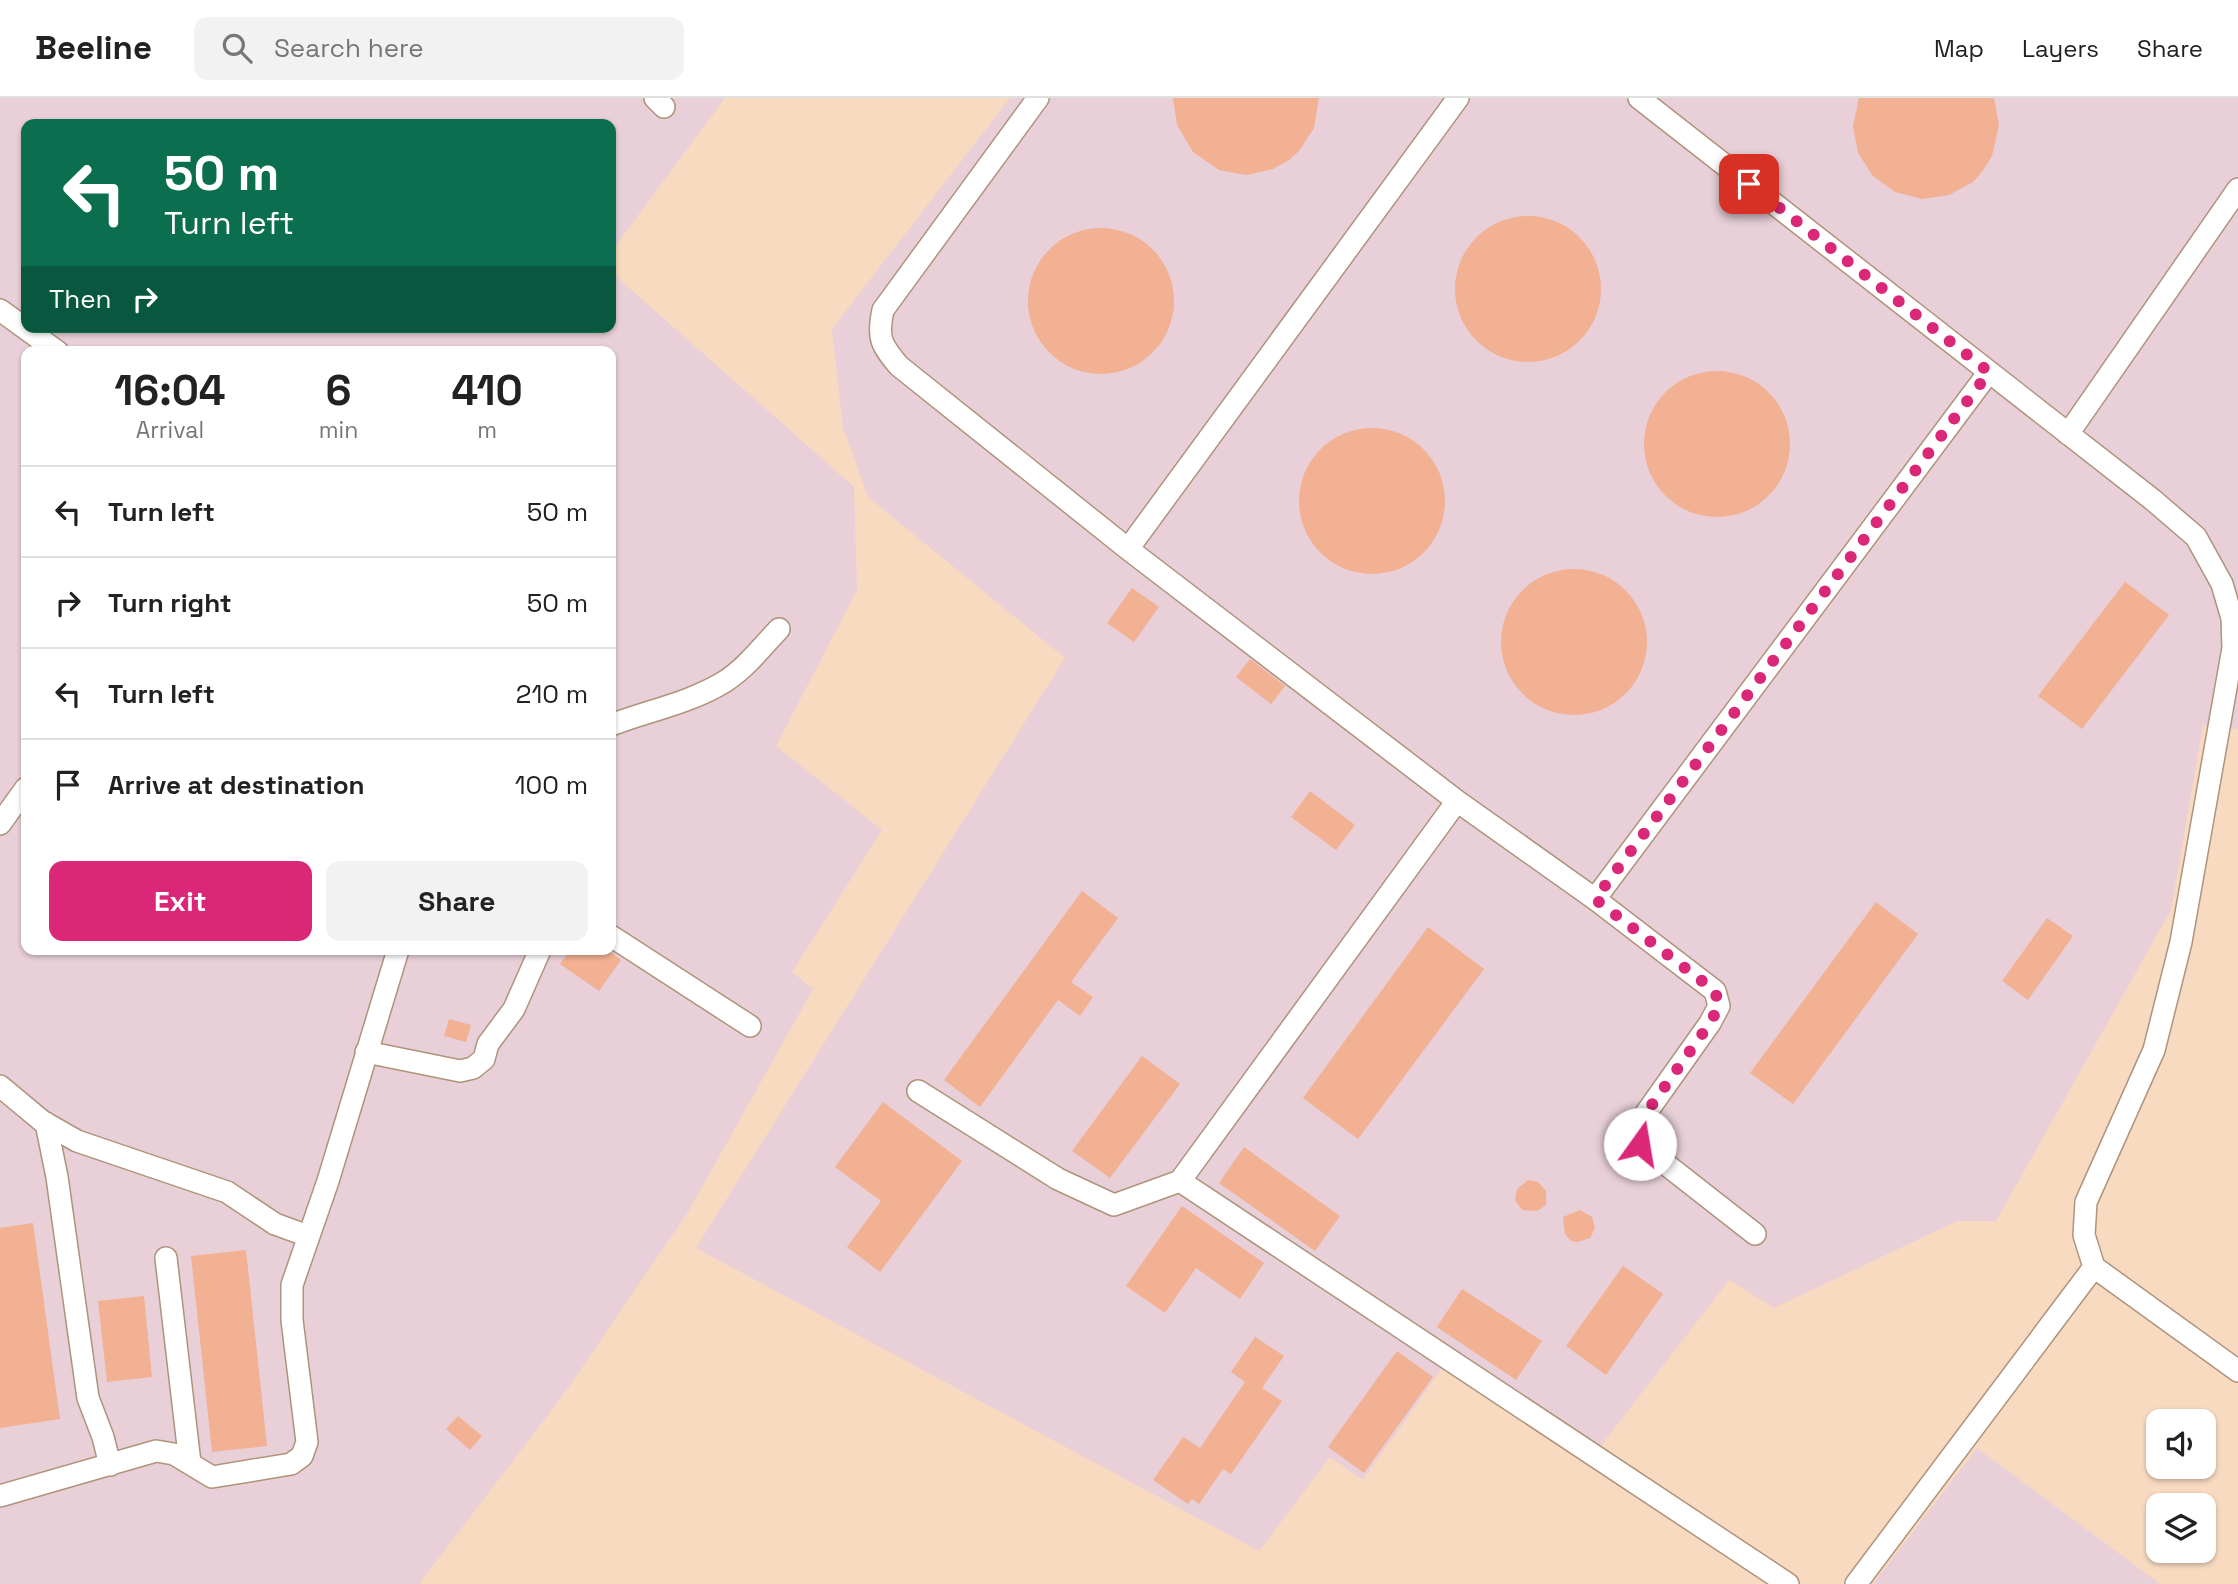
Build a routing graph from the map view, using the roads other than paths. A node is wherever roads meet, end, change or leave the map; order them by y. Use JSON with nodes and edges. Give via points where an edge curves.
{"nodes":[{"id":1,"x":1038,"y":98,"type":"edge"},
{"id":2,"x":1458,"y":98,"type":"edge"},
{"id":3,"x":1639,"y":98,"type":"edge"},
{"id":4,"x":2238,"y":189,"type":"edge"},
{"id":5,"x":0,"y":310,"type":"edge"},
{"id":6,"x":21,"y":325,"type":"edge"},
{"id":7,"x":32,"y":333,"type":"edge"},
{"id":8,"x":50,"y":346,"type":"edge"},
{"id":9,"x":1989,"y":372,"type":"junction"},
{"id":10,"x":2068,"y":434,"type":"junction"},
{"id":11,"x":1128,"y":549,"type":"junction"},
{"id":12,"x":2232,"y":592,"type":"edge"},
{"id":13,"x":779,"y":629,"type":"dead end"},
{"id":14,"x":616,"y":723,"type":"edge"},
{"id":15,"x":21,"y":796,"type":"edge"},
{"id":16,"x":1457,"y":801,"type":"junction"},
{"id":17,"x":0,"y":824,"type":"edge"},
{"id":18,"x":1595,"y":899,"type":"junction"},
{"id":19,"x":616,"y":939,"type":"edge"},
{"id":20,"x":396,"y":955,"type":"edge"},
{"id":21,"x":538,"y":955,"type":"edge"},
{"id":22,"x":750,"y":1026,"type":"dead end"},
{"id":23,"x":366,"y":1052,"type":"junction"},
{"id":24,"x":0,"y":1086,"type":"edge"},
{"id":25,"x":918,"y":1091,"type":"dead end"},
{"id":26,"x":46,"y":1123,"type":"junction"},
{"id":27,"x":1180,"y":1181,"type":"junction"},
{"id":28,"x":1755,"y":1234,"type":"dead end"},
{"id":29,"x":308,"y":1236,"type":"junction"},
{"id":30,"x":166,"y":1258,"type":"dead end"},
{"id":31,"x":2094,"y":1268,"type":"junction"},
{"id":32,"x":2238,"y":1371,"type":"edge"},
{"id":33,"x":190,"y":1462,"type":"junction"},
{"id":34,"x":110,"y":1465,"type":"junction"},
{"id":35,"x":0,"y":1496,"type":"edge"},
{"id":36,"x":1788,"y":1584,"type":"edge"},
{"id":37,"x":1856,"y":1584,"type":"edge"}],
"edges":[{"from":1,"to":11,"type":"street","via":[[883,310],[878,333],[899,366]]},
{"from":2,"to":11,"type":"street"},
{"from":3,"to":9,"type":"street"},
{"from":4,"to":10,"type":"street"},
{"from":5,"to":6,"type":"street"},
{"from":7,"to":8,"type":"street"},
{"from":9,"to":10,"type":"street"},
{"from":9,"to":18,"type":"street"},
{"from":10,"to":12,"type":"street","via":[[2196,537],[2222,584]]},
{"from":11,"to":16,"type":"street"},
{"from":12,"to":31,"type":"street","via":[[2233,648],[2181,942],[2154,1050],[2086,1202],[2084,1234]]},
{"from":13,"to":14,"type":"street","via":[[725,682]]},
{"from":15,"to":17,"type":"street"},
{"from":16,"to":18,"type":"street"},
{"from":16,"to":27,"type":"street"},
{"from":18,"to":28,"type":"street","via":[[1715,991],[1719,1006],[1644,1116],[1640,1144]]},
{"from":19,"to":22,"type":"street"},
{"from":20,"to":23,"type":"street"},
{"from":21,"to":23,"type":"street","via":[[514,1009],[488,1044],[484,1059],[473,1068],[460,1071]]},
{"from":23,"to":29,"type":"street"},
{"from":24,"to":26,"type":"street"},
{"from":25,"to":27,"type":"street","via":[[1058,1179],[1114,1205]]},
{"from":26,"to":29,"type":"street","via":[[76,1141],[227,1192],[275,1224]]},
{"from":26,"to":34,"type":"street","via":[[88,1398]]},
{"from":27,"to":36,"type":"street"},
{"from":29,"to":33,"type":"street","via":[[292,1284],[307,1441],[302,1456],[291,1464],[212,1477]]},
{"from":30,"to":33,"type":"street"},
{"from":31,"to":32,"type":"street"},
{"from":31,"to":37,"type":"street"},
{"from":33,"to":34,"type":"street","via":[[156,1451]]},
{"from":34,"to":35,"type":"street"}]}
